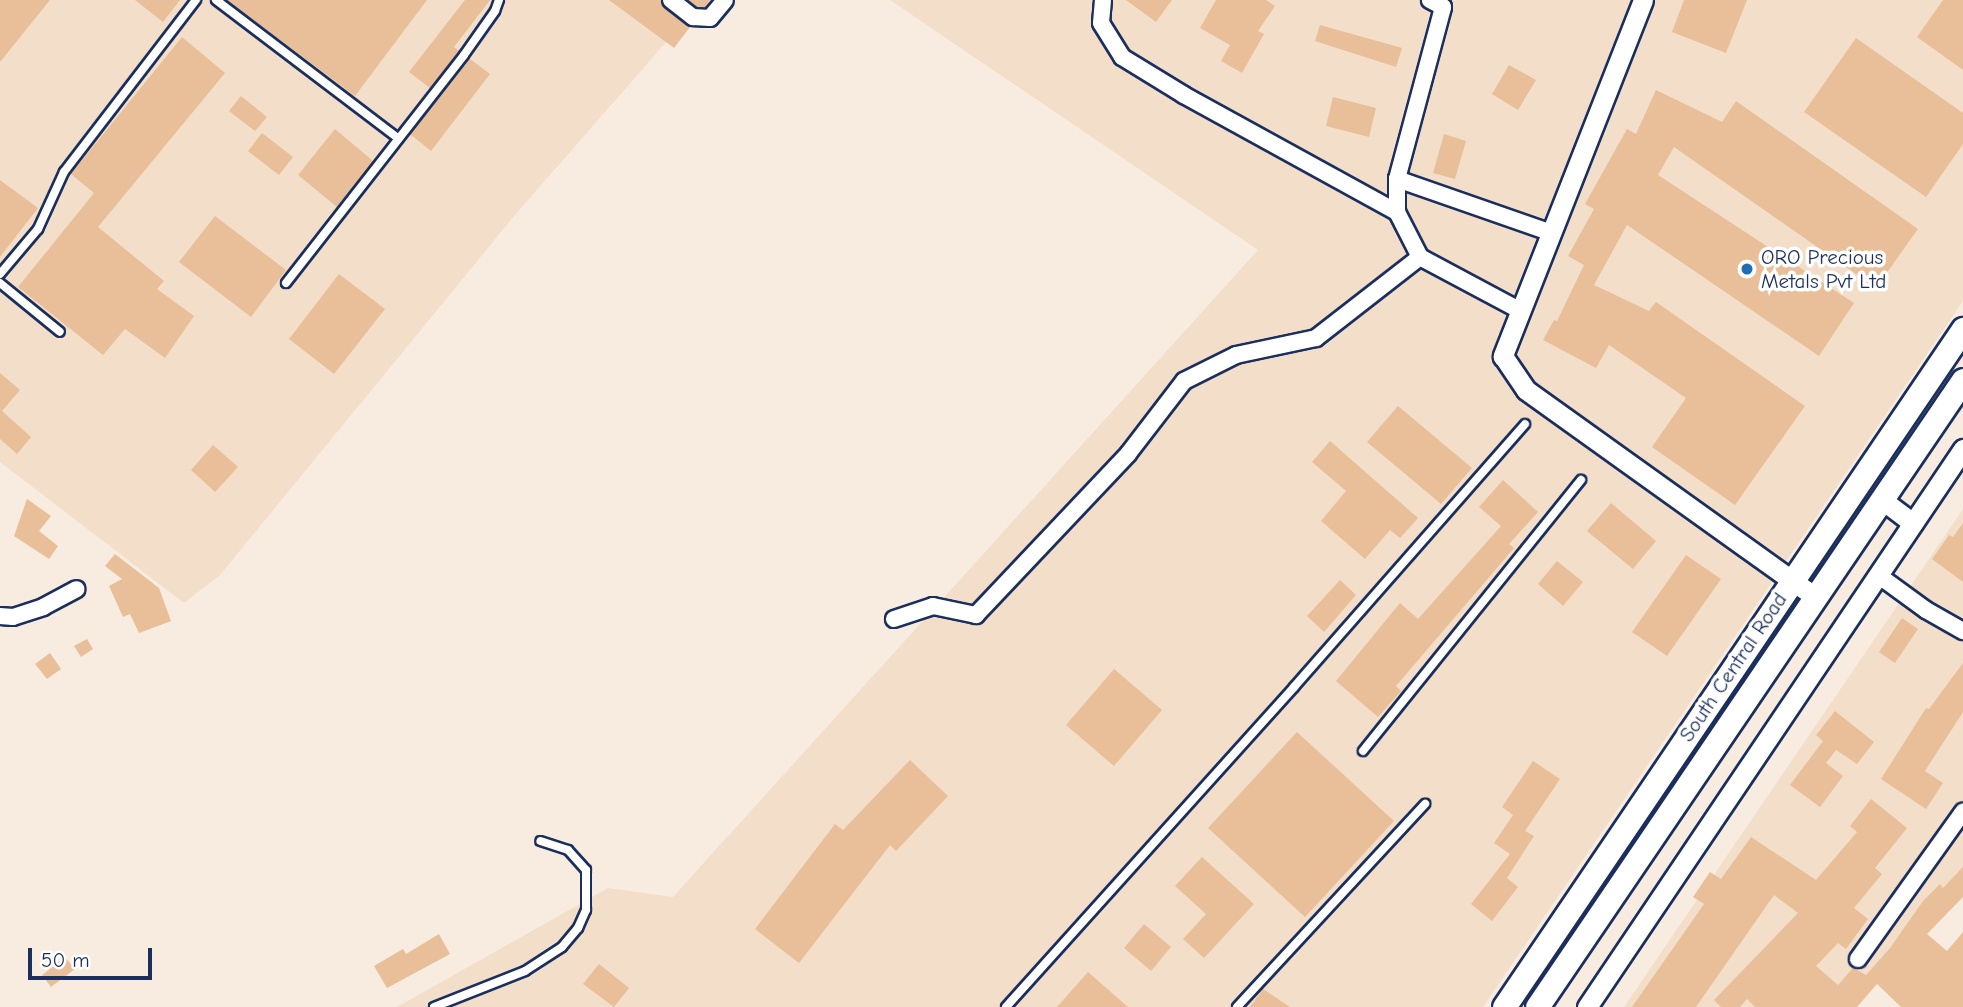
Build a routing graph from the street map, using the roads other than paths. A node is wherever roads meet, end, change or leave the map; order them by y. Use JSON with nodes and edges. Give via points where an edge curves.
{"nodes":[{"id":1,"x":196,"y":0,"type":"edge"},
{"id":2,"x":216,"y":0,"type":"edge"},
{"id":3,"x":499,"y":0,"type":"edge"},
{"id":4,"x":671,"y":0,"type":"edge"},
{"id":5,"x":725,"y":0,"type":"edge"},
{"id":6,"x":1103,"y":0,"type":"edge"},
{"id":7,"x":1430,"y":0,"type":"edge"},
{"id":8,"x":1643,"y":0,"type":"edge"},
{"id":9,"x":398,"y":138,"type":"junction"},
{"id":10,"x":1396,"y":179,"type":"junction"},
{"id":11,"x":1397,"y":212,"type":"junction"},
{"id":12,"x":1552,"y":233,"type":"junction"},
{"id":13,"x":1420,"y":257,"type":"junction"},
{"id":14,"x":0,"y":274,"type":"edge"},
{"id":15,"x":0,"y":283,"type":"edge"},
{"id":16,"x":286,"y":283,"type":"dead end"},
{"id":17,"x":1521,"y":311,"type":"junction"},
{"id":18,"x":1963,"y":329,"type":"edge"},
{"id":19,"x":60,"y":332,"type":"dead end"},
{"id":20,"x":1963,"y":380,"type":"edge"},
{"id":21,"x":1525,"y":424,"type":"dead end"},
{"id":22,"x":1963,"y":449,"type":"edge"},
{"id":23,"x":1581,"y":480,"type":"dead end"},
{"id":24,"x":1881,"y":499,"type":"junction"},
{"id":25,"x":1913,"y":523,"type":"junction"},
{"id":26,"x":1878,"y":575,"type":"junction"},
{"id":27,"x":1791,"y":581,"type":"junction"},
{"id":28,"x":77,"y":589,"type":"dead end"},
{"id":29,"x":1814,"y":596,"type":"junction"},
{"id":30,"x":0,"y":616,"type":"edge"},
{"id":31,"x":894,"y":619,"type":"dead end"},
{"id":32,"x":1963,"y":631,"type":"edge"},
{"id":33,"x":1363,"y":751,"type":"dead end"},
{"id":34,"x":1425,"y":804,"type":"dead end"},
{"id":35,"x":1963,"y":812,"type":"edge"},
{"id":36,"x":540,"y":841,"type":"dead end"},
{"id":37,"x":1858,"y":959,"type":"dead end"},
{"id":38,"x":434,"y":1007,"type":"edge"},
{"id":39,"x":1006,"y":1007,"type":"edge"},
{"id":40,"x":1237,"y":1007,"type":"edge"},
{"id":41,"x":1504,"y":1007,"type":"edge"},
{"id":42,"x":1537,"y":1007,"type":"edge"},
{"id":43,"x":1587,"y":1007,"type":"edge"}],
"edges":[{"from":1,"to":14,"type":"lane","via":[[64,172],[38,229]]},
{"from":2,"to":9,"type":"lane"},
{"from":3,"to":9,"type":"lane","via":[[464,55]]},
{"from":4,"to":5,"type":"street","via":[[693,16],[709,18]]},
{"from":6,"to":11,"type":"street","via":[[1101,23],[1122,57]]},
{"from":7,"to":10,"type":"street","via":[[1443,7]]},
{"from":8,"to":12,"type":"street"},
{"from":9,"to":16,"type":"lane"},
{"from":10,"to":11,"type":"street"},
{"from":10,"to":12,"type":"street"},
{"from":11,"to":13,"type":"street"},
{"from":12,"to":17,"type":"street"},
{"from":13,"to":17,"type":"street"},
{"from":13,"to":31,"type":"street","via":[[1315,338],[1236,355],[1184,381],[1128,454],[976,615],[933,606]]},
{"from":15,"to":19,"type":"lane"},
{"from":17,"to":27,"type":"street","via":[[1503,356],[1526,390]]},
{"from":18,"to":27,"type":"main road","name":"South Central Road"},
{"from":20,"to":24,"type":"main road","name":"South Central Road"},
{"from":21,"to":39,"type":"lane"},
{"from":22,"to":25,"type":"street"},
{"from":23,"to":33,"type":"lane"},
{"from":24,"to":25,"type":"street"},
{"from":24,"to":29,"type":"main road","name":"South Central Road"},
{"from":25,"to":26,"type":"street"},
{"from":26,"to":32,"type":"street"},
{"from":26,"to":43,"type":"street"},
{"from":27,"to":29,"type":"street"},
{"from":27,"to":41,"type":"main road","name":"South Central Road"},
{"from":28,"to":30,"type":"street","via":[[43,607],[13,617]]},
{"from":29,"to":42,"type":"main road","name":"South Central Road"},
{"from":34,"to":40,"type":"lane"},
{"from":35,"to":37,"type":"street"},
{"from":36,"to":38,"type":"lane","via":[[568,850],[586,870],[586,910],[578,928],[562,947],[525,971]]}]}
